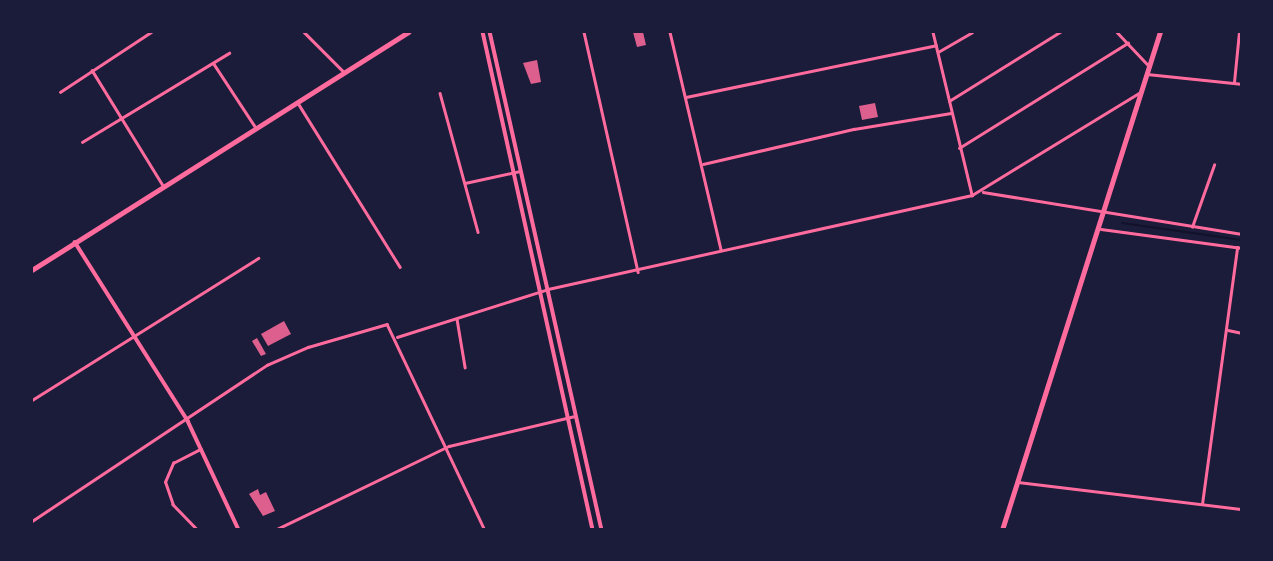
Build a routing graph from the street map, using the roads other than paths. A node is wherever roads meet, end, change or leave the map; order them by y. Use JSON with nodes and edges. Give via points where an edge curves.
{"nodes":[{"id":1,"x":151,"y":32,"type":"edge"},
{"id":2,"x":304,"y":32,"type":"edge"},
{"id":3,"x":408,"y":32,"type":"edge"},
{"id":4,"x":482,"y":32,"type":"edge"},
{"id":5,"x":490,"y":32,"type":"edge"},
{"id":6,"x":584,"y":32,"type":"edge"},
{"id":7,"x":670,"y":32,"type":"edge"},
{"id":8,"x":933,"y":32,"type":"edge"},
{"id":9,"x":972,"y":32,"type":"edge"},
{"id":10,"x":1060,"y":32,"type":"edge"},
{"id":11,"x":1117,"y":32,"type":"edge"},
{"id":12,"x":1160,"y":32,"type":"edge"},
{"id":13,"x":1239,"y":32,"type":"edge"},
{"id":14,"x":401,"y":34,"type":"edge"},
{"id":15,"x":1128,"y":43,"type":"junction"},
{"id":16,"x":936,"y":45,"type":"junction"},
{"id":17,"x":937,"y":52,"type":"junction"},
{"id":18,"x":229,"y":53,"type":"dead end"},
{"id":19,"x":214,"y":64,"type":"junction"},
{"id":20,"x":1149,"y":66,"type":"junction"},
{"id":21,"x":92,"y":71,"type":"junction"},
{"id":22,"x":344,"y":72,"type":"junction"},
{"id":23,"x":1147,"y":74,"type":"junction"},
{"id":24,"x":1234,"y":83,"type":"junction"},
{"id":25,"x":1241,"y":84,"type":"edge"},
{"id":26,"x":1142,"y":91,"type":"junction"},
{"id":27,"x":60,"y":92,"type":"dead end"},
{"id":28,"x":440,"y":93,"type":"dead end"},
{"id":29,"x":686,"y":97,"type":"junction"},
{"id":30,"x":948,"y":101,"type":"junction"},
{"id":31,"x":298,"y":103,"type":"junction"},
{"id":32,"x":951,"y":113,"type":"junction"},
{"id":33,"x":121,"y":117,"type":"junction"},
{"id":34,"x":257,"y":129,"type":"junction"},
{"id":35,"x":82,"y":142,"type":"dead end"},
{"id":36,"x":959,"y":148,"type":"junction"},
{"id":37,"x":703,"y":164,"type":"junction"},
{"id":38,"x":1214,"y":165,"type":"dead end"},
{"id":39,"x":520,"y":171,"type":"junction"},
{"id":40,"x":511,"y":173,"type":"junction"},
{"id":41,"x":465,"y":183,"type":"junction"},
{"id":42,"x":164,"y":188,"type":"junction"},
{"id":43,"x":983,"y":192,"type":"junction"},
{"id":44,"x":972,"y":195,"type":"junction"},
{"id":45,"x":1105,"y":214,"type":"junction"},
{"id":46,"x":1192,"y":227,"type":"junction"},
{"id":47,"x":1101,"y":229,"type":"junction"},
{"id":48,"x":478,"y":232,"type":"dead end"},
{"id":49,"x":1241,"y":234,"type":"edge"},
{"id":50,"x":75,"y":242,"type":"junction"},
{"id":51,"x":1239,"y":247,"type":"edge"},
{"id":52,"x":721,"y":250,"type":"junction"},
{"id":53,"x":258,"y":258,"type":"dead end"},
{"id":54,"x":400,"y":267,"type":"dead end"},
{"id":55,"x":32,"y":270,"type":"edge"},
{"id":56,"x":638,"y":272,"type":"junction"},
{"id":57,"x":548,"y":289,"type":"junction"},
{"id":58,"x":539,"y":292,"type":"junction"},
{"id":59,"x":457,"y":319,"type":"junction"},
{"id":60,"x":1228,"y":330,"type":"junction"},
{"id":61,"x":1241,"y":333,"type":"edge"},
{"id":62,"x":134,"y":336,"type":"junction"},
{"id":63,"x":397,"y":337,"type":"junction"},
{"id":64,"x":465,"y":367,"type":"dead end"},
{"id":65,"x":32,"y":400,"type":"edge"},
{"id":66,"x":575,"y":416,"type":"junction"},
{"id":67,"x":567,"y":418,"type":"junction"},
{"id":68,"x":188,"y":421,"type":"junction"},
{"id":69,"x":449,"y":446,"type":"junction"},
{"id":70,"x":201,"y":449,"type":"junction"},
{"id":71,"x":1018,"y":482,"type":"junction"},
{"id":72,"x":1202,"y":504,"type":"junction"},
{"id":73,"x":1241,"y":509,"type":"edge"},
{"id":74,"x":32,"y":521,"type":"edge"},
{"id":75,"x":197,"y":530,"type":"edge"},
{"id":76,"x":239,"y":530,"type":"edge"},
{"id":77,"x":275,"y":530,"type":"edge"},
{"id":78,"x":485,"y":530,"type":"edge"},
{"id":79,"x":593,"y":530,"type":"edge"},
{"id":80,"x":602,"y":530,"type":"edge"},
{"id":81,"x":1002,"y":530,"type":"edge"}],
"edges":[{"from":1,"to":21,"type":"street"},
{"from":2,"to":22,"type":"street"},
{"from":3,"to":14,"type":"main road"},
{"from":4,"to":40,"type":"street"},
{"from":5,"to":39,"type":"street"},
{"from":6,"to":56,"type":"street"},
{"from":7,"to":29,"type":"street"},
{"from":8,"to":16,"type":"street"},
{"from":9,"to":17,"type":"street"},
{"from":10,"to":30,"type":"street"},
{"from":11,"to":15,"type":"street"},
{"from":12,"to":20,"type":"main road"},
{"from":13,"to":24,"type":"street"},
{"from":14,"to":22,"type":"main road"},
{"from":15,"to":20,"type":"street"},
{"from":15,"to":36,"type":"street"},
{"from":16,"to":17,"type":"street"},
{"from":16,"to":29,"type":"street"},
{"from":17,"to":30,"type":"street"},
{"from":18,"to":19,"type":"street"},
{"from":19,"to":33,"type":"street"},
{"from":19,"to":34,"type":"street"},
{"from":20,"to":23,"type":"main road"},
{"from":21,"to":27,"type":"street"},
{"from":21,"to":33,"type":"street"},
{"from":22,"to":31,"type":"main road"},
{"from":23,"to":24,"type":"street"},
{"from":23,"to":26,"type":"main road"},
{"from":24,"to":25,"type":"street"},
{"from":26,"to":43,"type":"street"},
{"from":26,"to":45,"type":"main road"},
{"from":28,"to":41,"type":"street"},
{"from":29,"to":37,"type":"street"},
{"from":30,"to":32,"type":"street"},
{"from":31,"to":34,"type":"main road"},
{"from":31,"to":54,"type":"street"},
{"from":32,"to":36,"type":"street"},
{"from":32,"to":37,"type":"street","via":[[854,129]]},
{"from":33,"to":35,"type":"street"},
{"from":33,"to":42,"type":"street"},
{"from":34,"to":42,"type":"main road"},
{"from":36,"to":44,"type":"street"},
{"from":37,"to":52,"type":"street"},
{"from":38,"to":46,"type":"street"},
{"from":39,"to":40,"type":"street"},
{"from":39,"to":57,"type":"street"},
{"from":40,"to":41,"type":"street"},
{"from":40,"to":58,"type":"street"},
{"from":41,"to":48,"type":"street"},
{"from":42,"to":50,"type":"main road"},
{"from":43,"to":44,"type":"street"},
{"from":43,"to":45,"type":"street"},
{"from":44,"to":52,"type":"street"},
{"from":45,"to":46,"type":"street"},
{"from":45,"to":47,"type":"main road"},
{"from":46,"to":49,"type":"street"},
{"from":47,"to":51,"type":"street"},
{"from":47,"to":71,"type":"main road"},
{"from":50,"to":55,"type":"main road"},
{"from":50,"to":62,"type":"street"},
{"from":51,"to":60,"type":"street"},
{"from":52,"to":56,"type":"street"},
{"from":53,"to":62,"type":"street"},
{"from":56,"to":57,"type":"street"},
{"from":57,"to":58,"type":"street"},
{"from":57,"to":66,"type":"street"},
{"from":58,"to":59,"type":"street"},
{"from":58,"to":67,"type":"street"},
{"from":59,"to":63,"type":"street"},
{"from":59,"to":64,"type":"street"},
{"from":60,"to":61,"type":"street"},
{"from":60,"to":72,"type":"street"},
{"from":62,"to":65,"type":"street"},
{"from":62,"to":68,"type":"street"},
{"from":63,"to":68,"type":"street","via":[[383,324],[308,347],[267,365]]},
{"from":63,"to":69,"type":"street"},
{"from":66,"to":67,"type":"street"},
{"from":66,"to":80,"type":"street"},
{"from":67,"to":69,"type":"street"},
{"from":67,"to":79,"type":"street"},
{"from":68,"to":70,"type":"street"},
{"from":68,"to":74,"type":"street"},
{"from":69,"to":77,"type":"street"},
{"from":69,"to":78,"type":"street"},
{"from":70,"to":75,"type":"street","via":[[173,463],[165,482],[173,505]]},
{"from":70,"to":76,"type":"street"},
{"from":71,"to":72,"type":"street"},
{"from":71,"to":81,"type":"main road"},
{"from":72,"to":73,"type":"street"}]}
